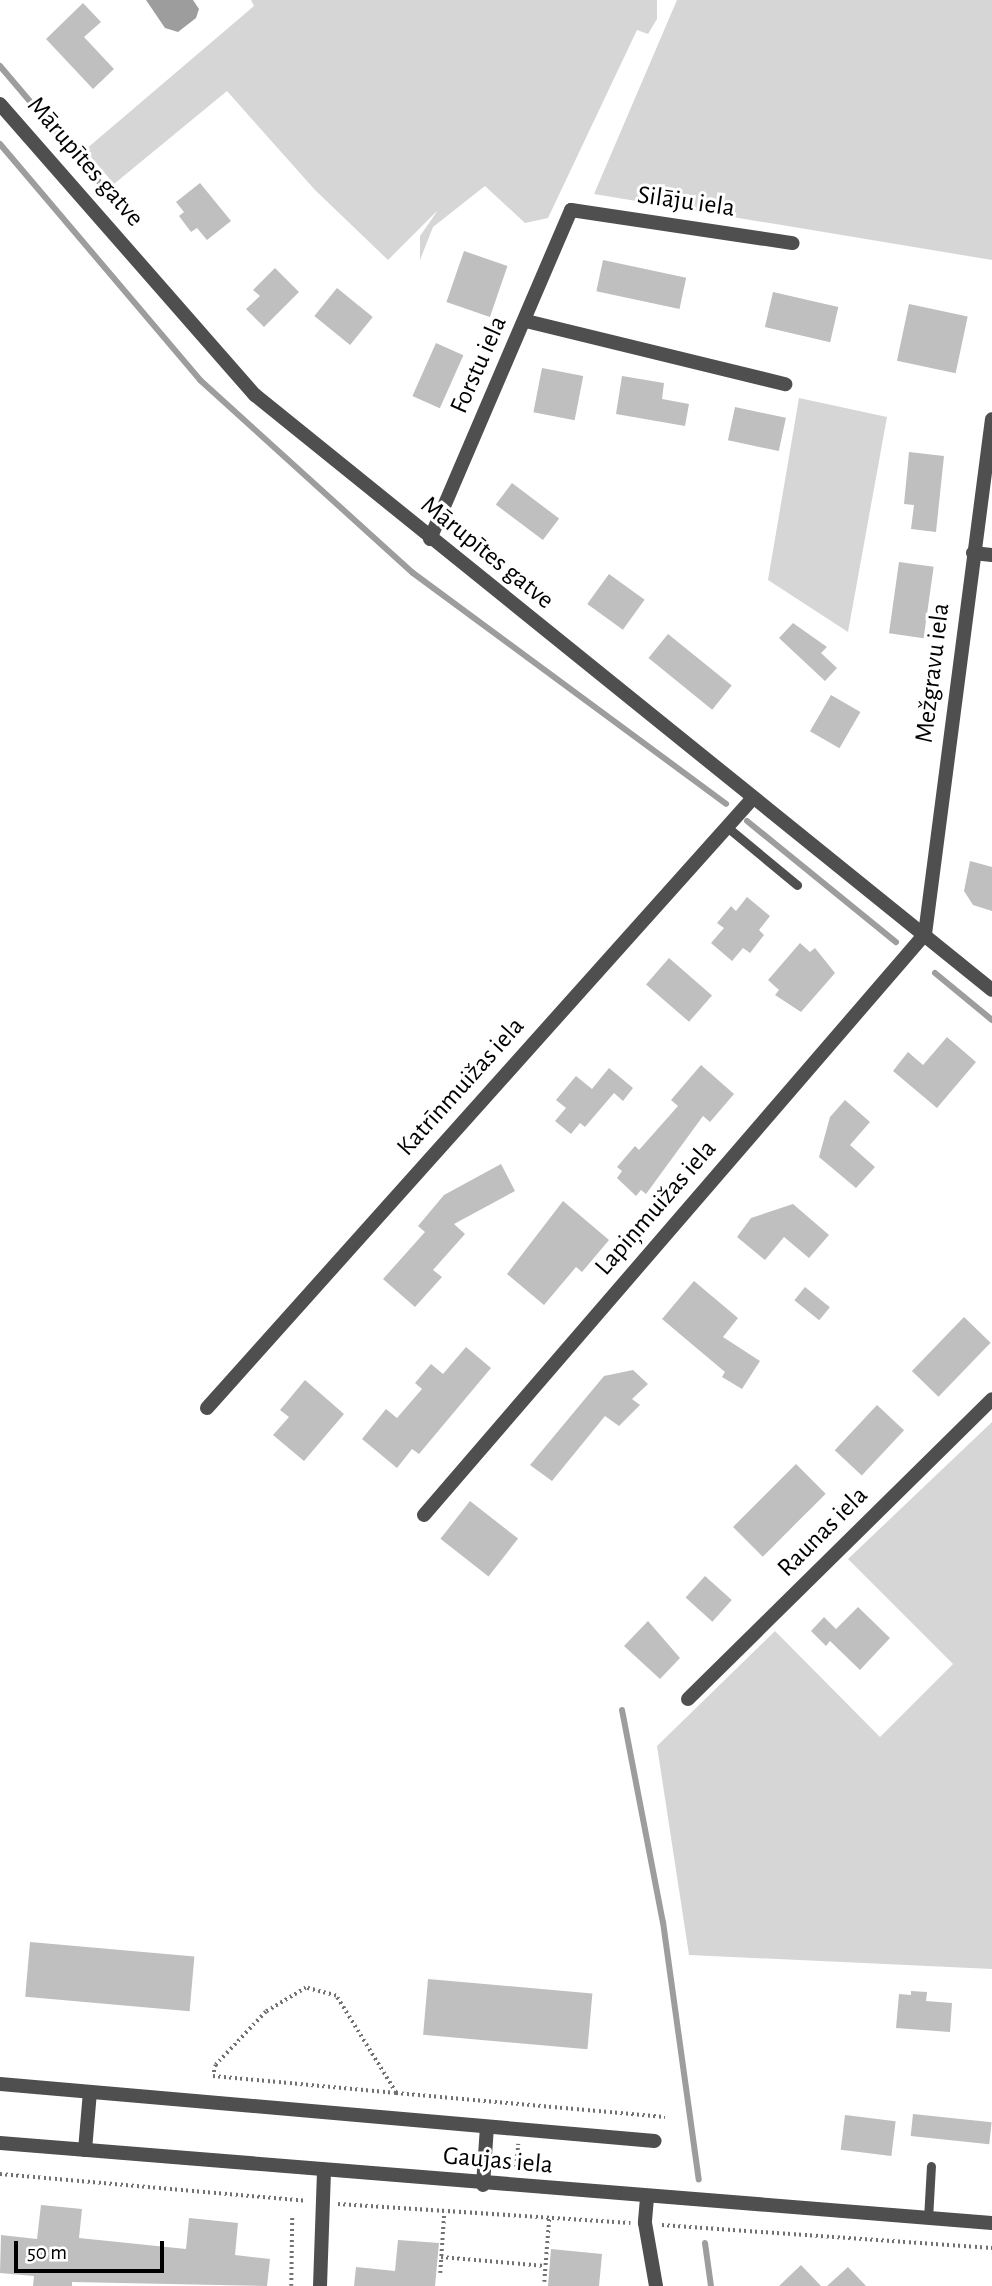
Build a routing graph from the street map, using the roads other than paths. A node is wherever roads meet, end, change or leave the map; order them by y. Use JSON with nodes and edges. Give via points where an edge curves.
{"nodes":[{"id":1,"x":0,"y":104,"type":"edge"},
{"id":2,"x":571,"y":210,"type":"joint"},
{"id":3,"x":793,"y":243,"type":"dead end"},
{"id":4,"x":526,"y":321,"type":"junction"},
{"id":5,"x":785,"y":384,"type":"dead end"},
{"id":6,"x":992,"y":419,"type":"edge"},
{"id":7,"x":430,"y":538,"type":"junction"},
{"id":8,"x":973,"y":553,"type":"junction"},
{"id":9,"x":992,"y":555,"type":"edge"},
{"id":10,"x":752,"y":798,"type":"junction"},
{"id":11,"x":727,"y":827,"type":"junction"},
{"id":12,"x":797,"y":885,"type":"dead end"},
{"id":13,"x":925,"y":934,"type":"junction"},
{"id":14,"x":992,"y":990,"type":"edge"},
{"id":15,"x":992,"y":1399,"type":"edge"},
{"id":16,"x":207,"y":1408,"type":"dead end"},
{"id":17,"x":424,"y":1515,"type":"dead end"},
{"id":18,"x":688,"y":1699,"type":"dead end"},
{"id":19,"x":0,"y":2084,"type":"edge"},
{"id":20,"x":90,"y":2092,"type":"junction"},
{"id":21,"x":487,"y":2127,"type":"junction"},
{"id":22,"x":655,"y":2141,"type":"dead end"},
{"id":23,"x":0,"y":2143,"type":"edge"},
{"id":24,"x":85,"y":2151,"type":"junction"},
{"id":25,"x":931,"y":2166,"type":"dead end"},
{"id":26,"x":324,"y":2171,"type":"junction"},
{"id":27,"x":483,"y":2185,"type":"junction"},
{"id":28,"x":647,"y":2198,"type":"junction"},
{"id":29,"x":928,"y":2219,"type":"junction"},
{"id":30,"x":992,"y":2223,"type":"edge"},
{"id":31,"x":320,"y":2286,"type":"edge"},
{"id":32,"x":656,"y":2286,"type":"edge"}],
"edges":[{"from":1,"to":7,"type":"street","name":"Mārupītes gatve","via":[[255,395]]},
{"from":2,"to":3,"type":"street","name":"Silāju iela"},
{"from":2,"to":4,"type":"street","name":"Forstu iela"},
{"from":4,"to":5,"type":"street"},
{"from":4,"to":7,"type":"street","name":"Forstu iela"},
{"from":6,"to":8,"type":"street","name":"Mežgravu iela"},
{"from":7,"to":10,"type":"street","name":"Mārupītes gatve"},
{"from":8,"to":9,"type":"street"},
{"from":8,"to":13,"type":"street","name":"Mežgravu iela"},
{"from":10,"to":11,"type":"street","name":"Katrīnmuižas iela"},
{"from":10,"to":13,"type":"street","name":"Mārupītes gatve"},
{"from":11,"to":12,"type":"lane"},
{"from":11,"to":16,"type":"street","name":"Katrīnmuižas iela"},
{"from":13,"to":14,"type":"street","name":"Mārupītes gatve"},
{"from":13,"to":17,"type":"street","name":"Lapiņmuižas iela"},
{"from":15,"to":18,"type":"street","name":"Raunas iela"},
{"from":19,"to":20,"type":"street"},
{"from":20,"to":21,"type":"street"},
{"from":20,"to":24,"type":"street"},
{"from":21,"to":22,"type":"street"},
{"from":21,"to":27,"type":"street"},
{"from":23,"to":24,"type":"street","name":"Gaujas iela"},
{"from":24,"to":26,"type":"street","name":"Gaujas iela"},
{"from":25,"to":29,"type":"lane"},
{"from":26,"to":27,"type":"street","name":"Gaujas iela"},
{"from":26,"to":31,"type":"street"},
{"from":27,"to":28,"type":"street","name":"Gaujas iela"},
{"from":28,"to":29,"type":"street","name":"Gaujas iela"},
{"from":28,"to":32,"type":"street","via":[[645,2223]]},
{"from":29,"to":30,"type":"street","name":"Gaujas iela"}]}
